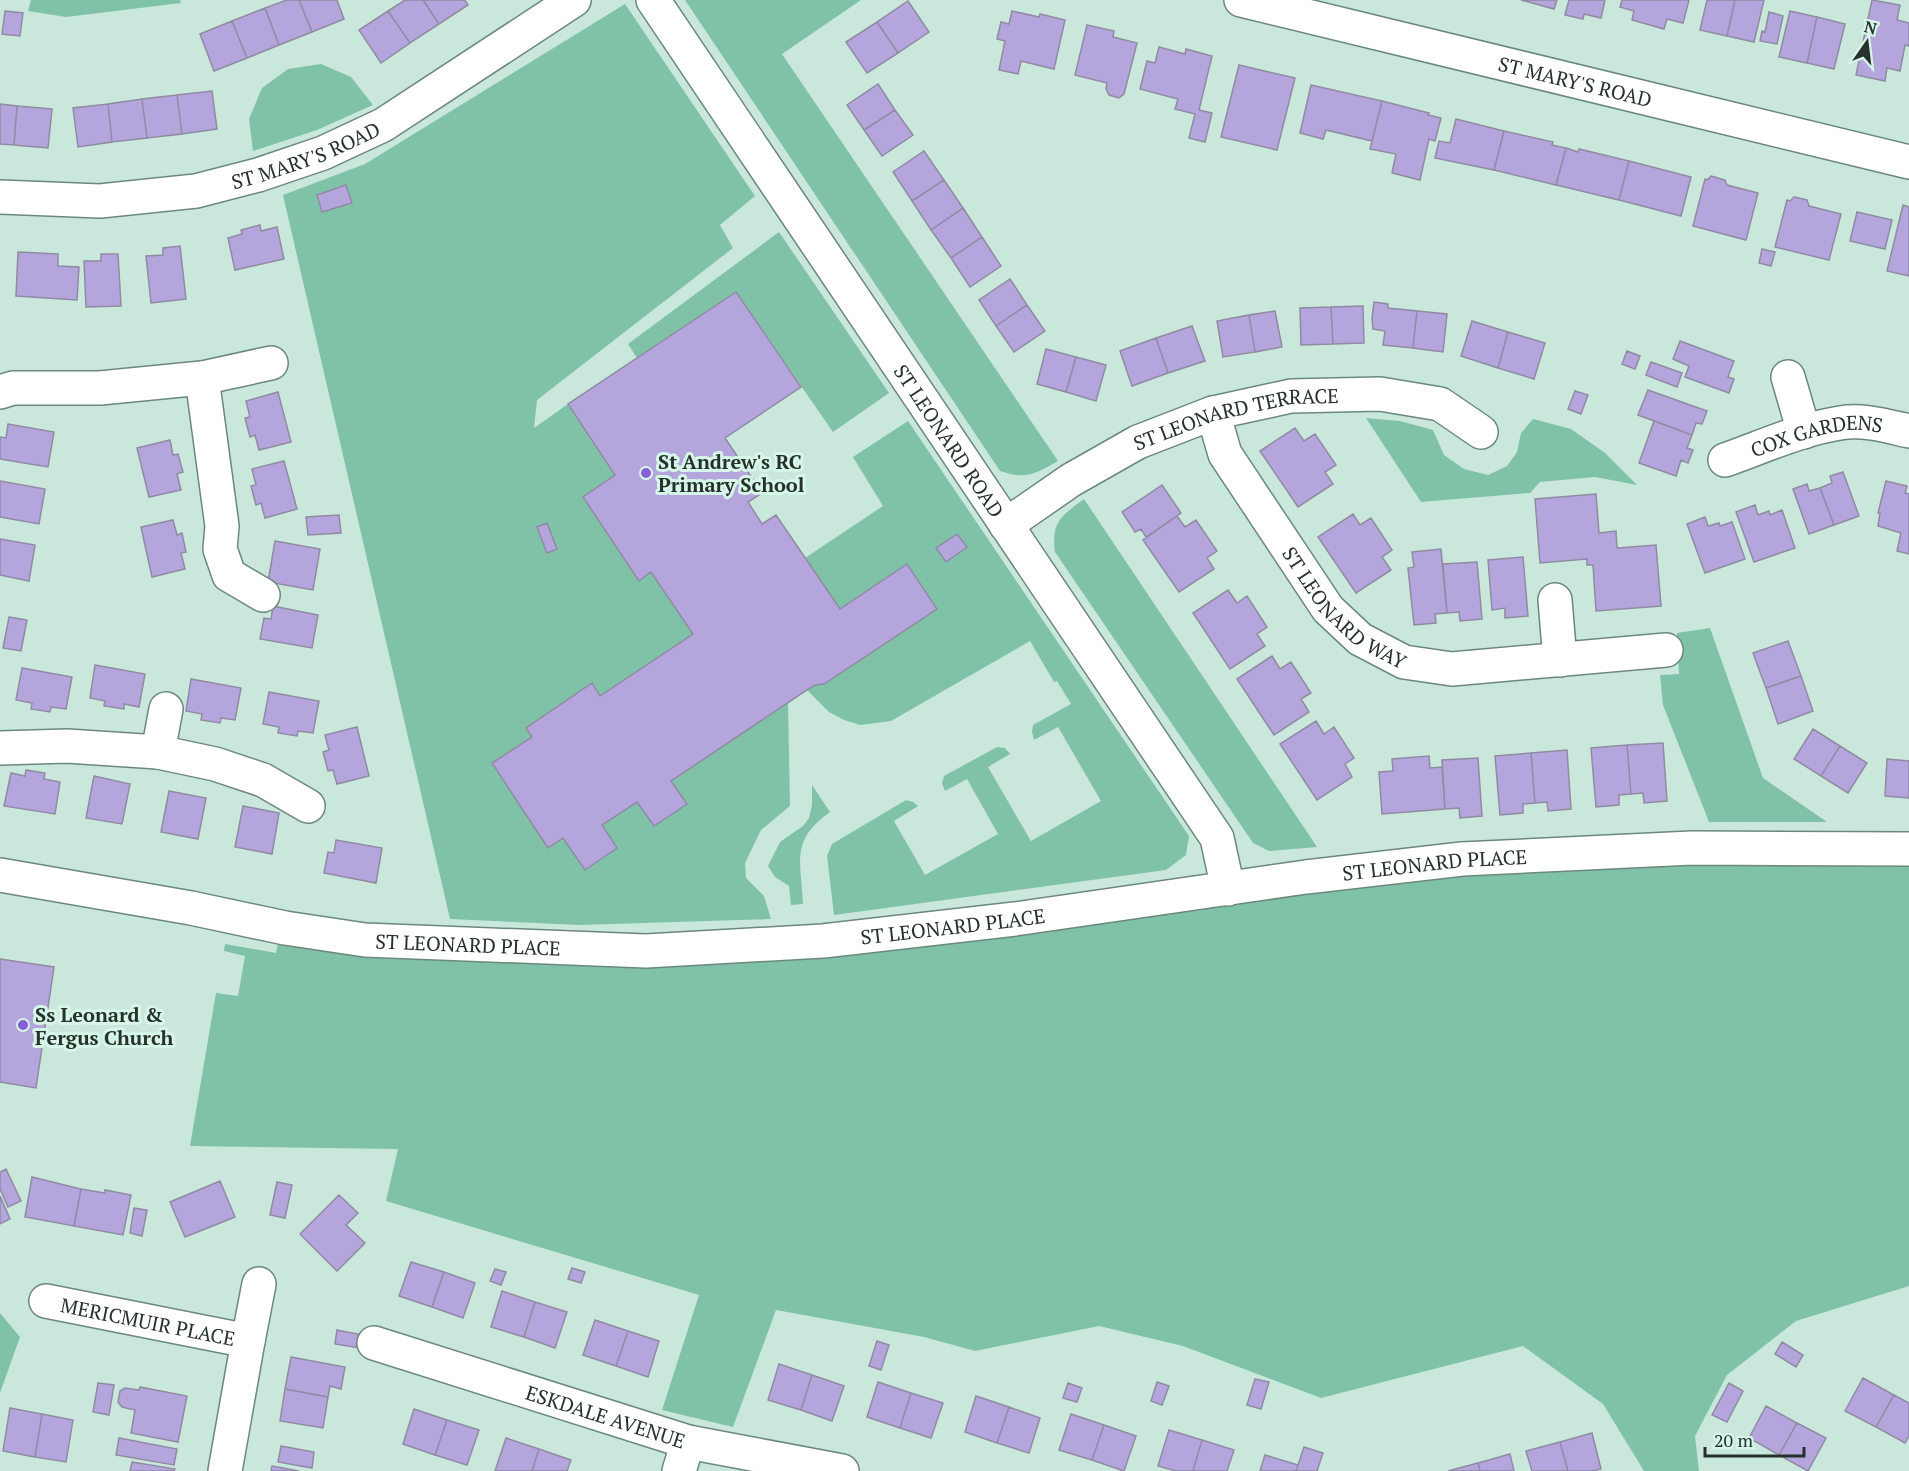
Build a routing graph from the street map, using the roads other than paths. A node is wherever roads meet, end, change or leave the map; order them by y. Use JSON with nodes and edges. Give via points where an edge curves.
{"nodes":[{"id":1,"x":574,"y":0,"type":"edge"},
{"id":2,"x":654,"y":0,"type":"edge"},
{"id":3,"x":1241,"y":0,"type":"edge"},
{"id":4,"x":1909,"y":162,"type":"edge"},
{"id":5,"x":0,"y":197,"type":"edge"},
{"id":6,"x":272,"y":363,"type":"dead end"},
{"id":7,"x":1788,"y":377,"type":"dead end"},
{"id":8,"x":202,"y":378,"type":"junction"},
{"id":9,"x":0,"y":392,"type":"edge"},
{"id":10,"x":1213,"y":413,"type":"junction"},
{"id":11,"x":1909,"y":431,"type":"edge"},
{"id":12,"x":1480,"y":432,"type":"dead end"},
{"id":13,"x":1804,"y":432,"type":"junction"},
{"id":14,"x":1725,"y":460,"type":"dead end"},
{"id":15,"x":1006,"y":525,"type":"junction"},
{"id":16,"x":263,"y":595,"type":"dead end"},
{"id":17,"x":1555,"y":600,"type":"dead end"},
{"id":18,"x":1666,"y":650,"type":"dead end"},
{"id":19,"x":1560,"y":660,"type":"junction"},
{"id":20,"x":166,"y":709,"type":"dead end"},
{"id":21,"x":0,"y":748,"type":"edge"},
{"id":22,"x":158,"y":752,"type":"junction"},
{"id":23,"x":308,"y":806,"type":"dead end"},
{"id":24,"x":1909,"y":849,"type":"edge"},
{"id":25,"x":0,"y":875,"type":"edge"},
{"id":26,"x":1228,"y":889,"type":"junction"},
{"id":27,"x":259,"y":1284,"type":"dead end"},
{"id":28,"x":46,"y":1301,"type":"dead end"},
{"id":29,"x":248,"y":1341,"type":"junction"},
{"id":30,"x":374,"y":1343,"type":"dead end"},
{"id":31,"x":683,"y":1457,"type":"edge"},
{"id":32,"x":225,"y":1471,"type":"edge"},
{"id":33,"x":842,"y":1471,"type":"edge"}],
"edges":[{"from":1,"to":5,"type":"street","name":"ST MARY'S ROAD","via":[[383,125],[323,153],[196,190],[100,201]]},
{"from":2,"to":15,"type":"street","name":"ST LEONARD ROAD"},
{"from":3,"to":4,"type":"street","name":"ST MARY'S ROAD"},
{"from":6,"to":8,"type":"street"},
{"from":7,"to":13,"type":"street"},
{"from":8,"to":9,"type":"street","via":[[100,388],[13,388]]},
{"from":8,"to":16,"type":"street","via":[[222,526],[220,549],[229,575]]},
{"from":10,"to":12,"type":"street","name":"ST LEONARD TERRACE","via":[[1291,396],[1380,394],[1440,404]]},
{"from":10,"to":15,"type":"street","name":"ST LEONARD TERRACE","via":[[1137,442],[1071,480]]},
{"from":10,"to":19,"type":"street","name":"ST LEONARD WAY","via":[[1225,454],[1328,609],[1360,639],[1404,662],[1452,669]]},
{"from":11,"to":13,"type":"street","name":"COX GARDENS","via":[[1872,423],[1841,422]]},
{"from":13,"to":14,"type":"street","name":"COX GARDENS"},
{"from":15,"to":26,"type":"street","name":"ST LEONARD ROAD","via":[[1217,838]]},
{"from":17,"to":19,"type":"street"},
{"from":18,"to":19,"type":"street","name":"ST LEONARD WAY"},
{"from":20,"to":22,"type":"street"},
{"from":21,"to":22,"type":"street","via":[[67,746]]},
{"from":22,"to":23,"type":"street","via":[[263,780]]},
{"from":24,"to":26,"type":"street","name":"ST LEONARD PLACE","via":[[1692,848],[1462,859]]},
{"from":25,"to":26,"type":"street","name":"ST LEONARD PLACE","via":[[365,940],[646,951],[823,941]]},
{"from":27,"to":29,"type":"street","name":"MERICMUIR PLACE"},
{"from":28,"to":29,"type":"street","name":"MERICMUIR PLACE"},
{"from":29,"to":32,"type":"street","name":"MERICMUIR PLACE"},
{"from":30,"to":31,"type":"street","name":"ESKDALE AVENUE"},
{"from":31,"to":33,"type":"street","name":"ESKDALE AVENUE"}]}
